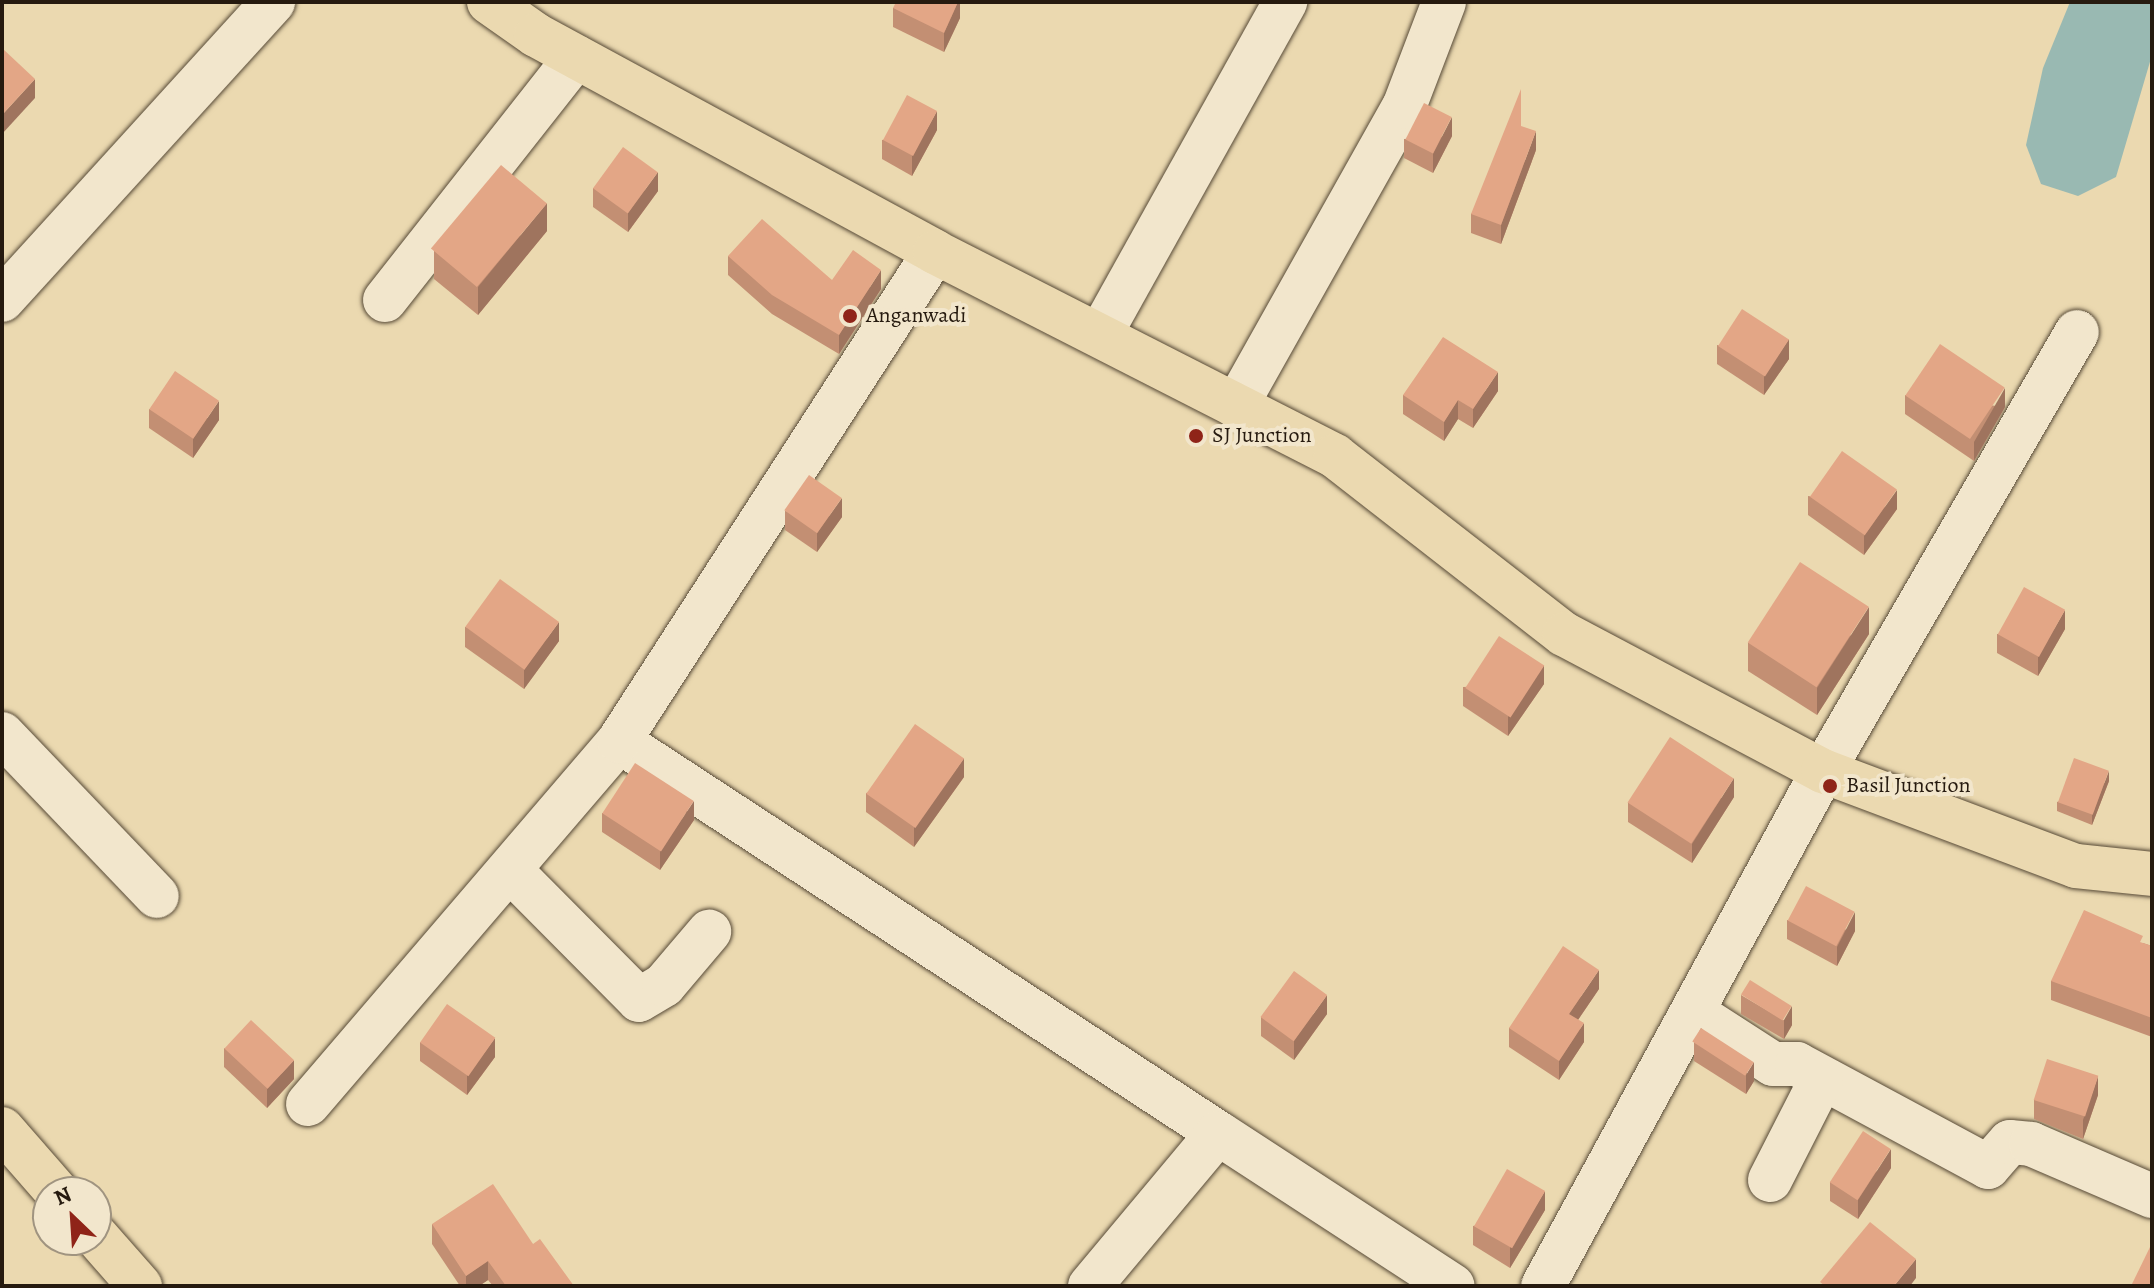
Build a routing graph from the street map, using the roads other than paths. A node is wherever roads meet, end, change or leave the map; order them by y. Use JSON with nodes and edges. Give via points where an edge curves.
{"nodes":[{"id":1,"x":273,"y":2,"type":"edge"},
{"id":2,"x":489,"y":2,"type":"edge"},
{"id":3,"x":1285,"y":2,"type":"edge"},
{"id":4,"x":1444,"y":2,"type":"edge"},
{"id":5,"x":576,"y":57,"type":"junction"},
{"id":6,"x":935,"y":252,"type":"junction"},
{"id":7,"x":2,"y":300,"type":"edge"},
{"id":8,"x":385,"y":300,"type":"dead end"},
{"id":9,"x":2077,"y":332,"type":"dead end"},
{"id":10,"x":1101,"y":333,"type":"junction"},
{"id":11,"x":1236,"y":406,"type":"junction"},
{"id":12,"x":2,"y":734,"type":"edge"},
{"id":13,"x":619,"y":741,"type":"junction"},
{"id":14,"x":1823,"y":771,"type":"junction"},
{"id":15,"x":512,"y":872,"type":"junction"},
{"id":16,"x":2152,"y":874,"type":"edge"},
{"id":17,"x":157,"y":896,"type":"dead end"},
{"id":18,"x":709,"y":932,"type":"dead end"},
{"id":19,"x":1694,"y":1013,"type":"junction"},
{"id":20,"x":1821,"y":1080,"type":"junction"},
{"id":21,"x":308,"y":1104,"type":"dead end"},
{"id":22,"x":2,"y":1129,"type":"edge"},
{"id":23,"x":1218,"y":1133,"type":"junction"},
{"id":24,"x":43,"y":1176,"type":"edge"},
{"id":25,"x":1770,"y":1180,"type":"dead end"},
{"id":26,"x":2152,"y":1196,"type":"edge"},
{"id":27,"x":112,"y":1254,"type":"edge"},
{"id":28,"x":140,"y":1286,"type":"edge"},
{"id":29,"x":1090,"y":1286,"type":"edge"},
{"id":30,"x":1453,"y":1286,"type":"edge"},
{"id":31,"x":1543,"y":1286,"type":"edge"}],
"edges":[{"from":1,"to":7,"type":"street"},
{"from":2,"to":5,"type":"main road"},
{"from":3,"to":10,"type":"street"},
{"from":4,"to":11,"type":"street","via":[[1404,107]]},
{"from":5,"to":6,"type":"main road"},
{"from":5,"to":8,"type":"street"},
{"from":6,"to":10,"type":"main road"},
{"from":6,"to":13,"type":"street"},
{"from":9,"to":14,"type":"street"},
{"from":10,"to":11,"type":"main road"},
{"from":11,"to":14,"type":"main road","via":[[1335,456],[1564,634]]},
{"from":12,"to":17,"type":"street"},
{"from":13,"to":15,"type":"street"},
{"from":13,"to":23,"type":"street"},
{"from":14,"to":16,"type":"main road","via":[[2076,866]]},
{"from":14,"to":19,"type":"street"},
{"from":15,"to":18,"type":"street","via":[[639,1000],[664,985]]},
{"from":15,"to":21,"type":"street"},
{"from":19,"to":20,"type":"street","via":[[1773,1064],[1797,1064]]},
{"from":19,"to":31,"type":"street"},
{"from":20,"to":25,"type":"street"},
{"from":20,"to":26,"type":"street","via":[[1988,1167],[2010,1142],[2031,1144]]},
{"from":22,"to":24,"type":"main road"},
{"from":23,"to":29,"type":"street"},
{"from":23,"to":30,"type":"street"},
{"from":27,"to":28,"type":"main road"}]}
